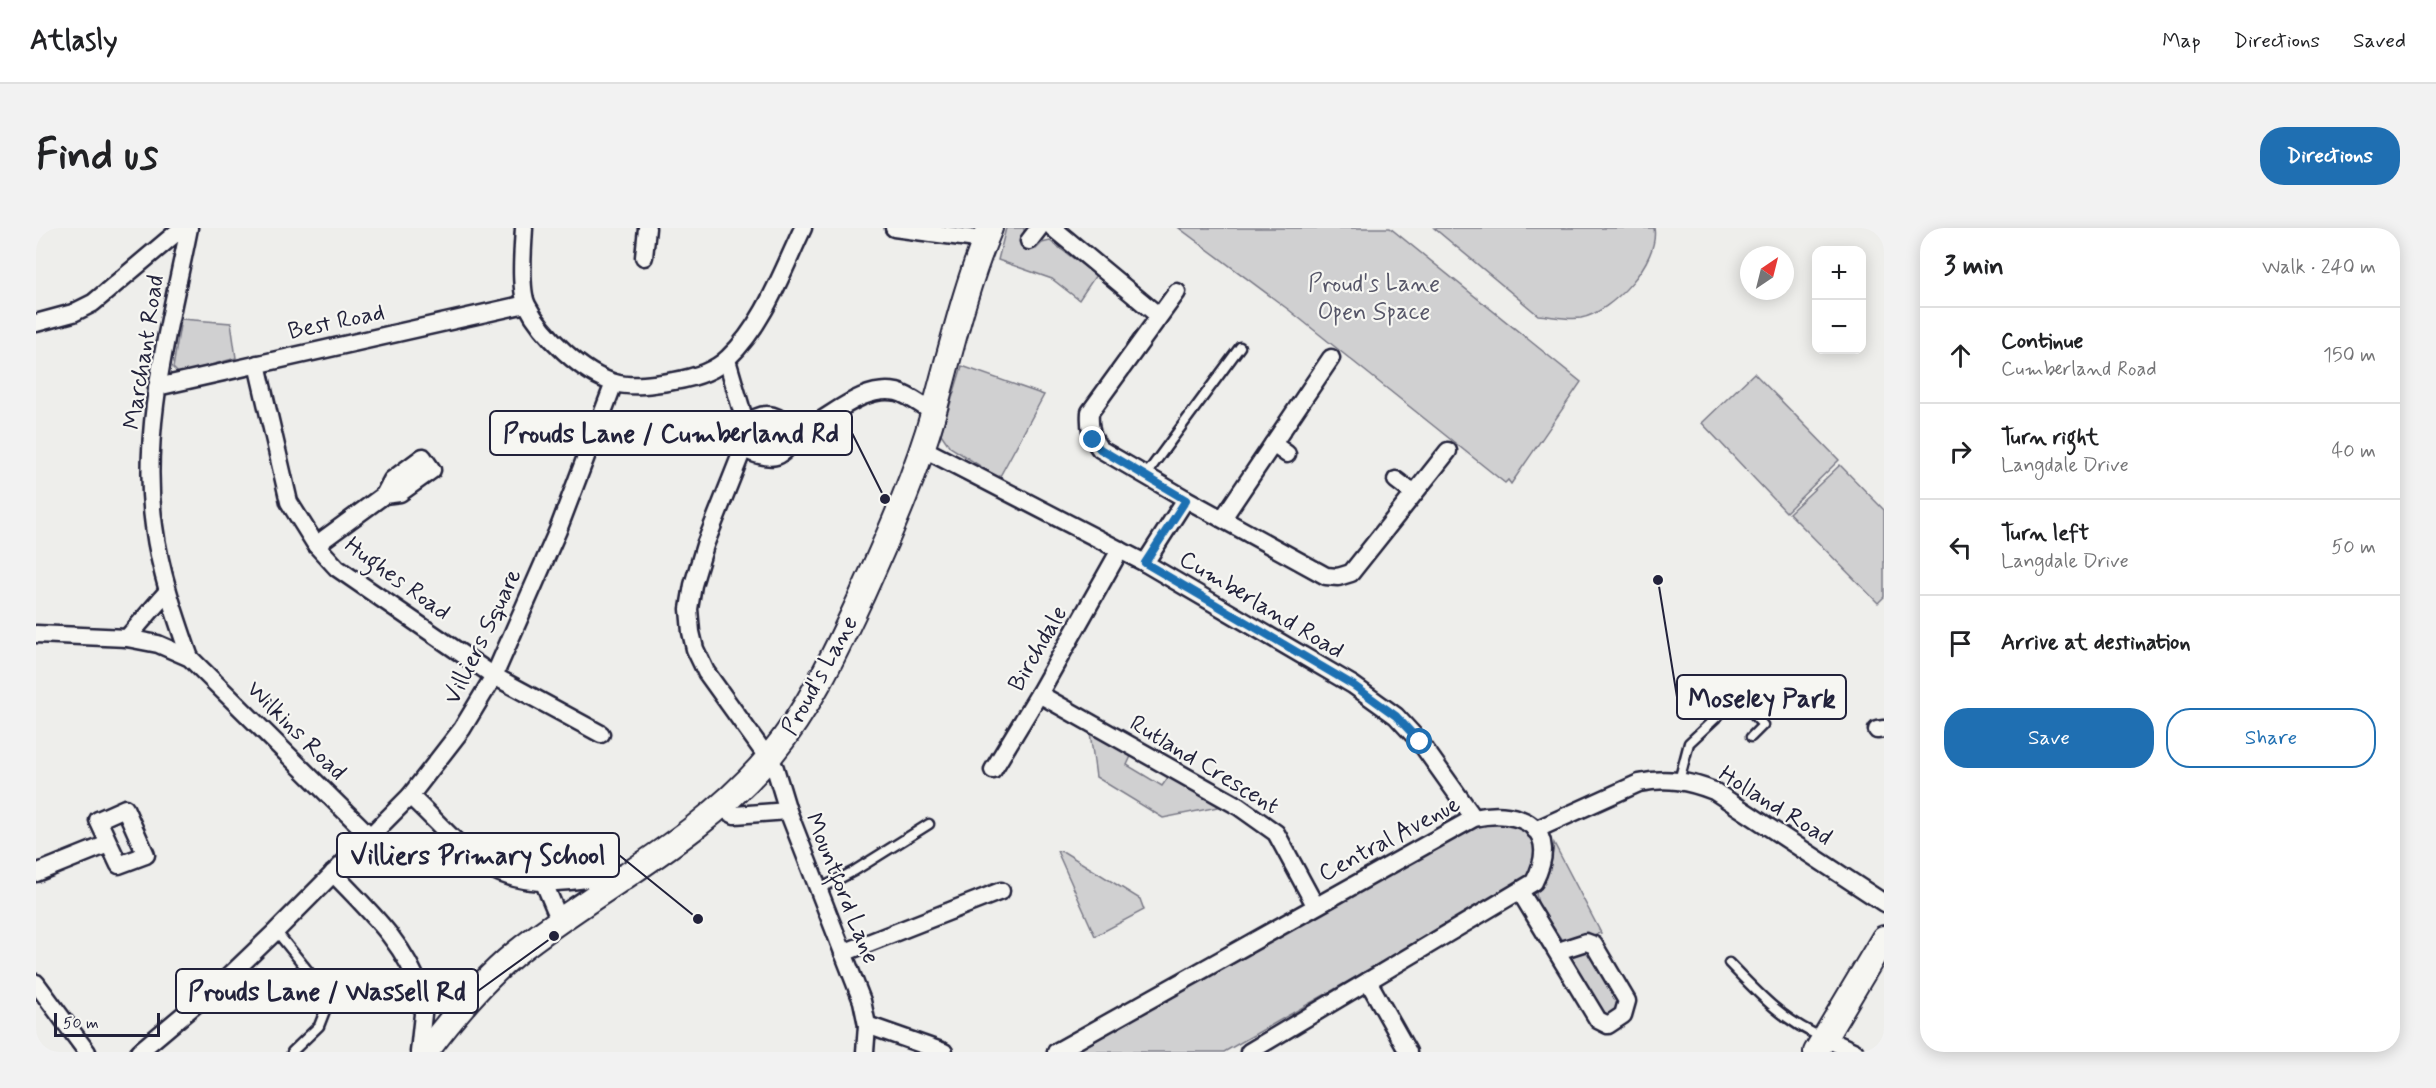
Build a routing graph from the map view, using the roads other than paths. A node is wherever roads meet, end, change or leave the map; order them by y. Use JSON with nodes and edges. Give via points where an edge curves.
{"nodes":[{"id":1,"x":182,"y":228,"type":"edge"},
{"id":2,"x":189,"y":228,"type":"edge"},
{"id":3,"x":524,"y":228,"type":"edge"},
{"id":4,"x":647,"y":228,"type":"edge"},
{"id":5,"x":803,"y":228,"type":"edge"},
{"id":6,"x":894,"y":228,"type":"edge"},
{"id":7,"x":1053,"y":228,"type":"edge"},
{"id":8,"x":987,"y":234,"type":"edge"},
{"id":9,"x":644,"y":257,"type":"dead end"},
{"id":10,"x":1177,"y":292,"type":"dead end"},
{"id":11,"x":526,"y":304,"type":"junction"},
{"id":12,"x":1159,"y":316,"type":"junction"},
{"id":13,"x":36,"y":323,"type":"edge"},
{"id":14,"x":1240,"y":348,"type":"dead end"},
{"id":15,"x":1331,"y":358,"type":"dead end"},
{"id":16,"x":727,"y":360,"type":"junction"},
{"id":17,"x":257,"y":364,"type":"junction"},
{"id":18,"x":614,"y":382,"type":"junction"},
{"id":19,"x":157,"y":387,"type":"junction"},
{"id":20,"x":933,"y":412,"type":"junction"},
{"id":21,"x":746,"y":425,"type":"junction"},
{"id":22,"x":796,"y":434,"type":"junction"},
{"id":23,"x":1273,"y":444,"type":"junction"},
{"id":24,"x":922,"y":448,"type":"junction"},
{"id":25,"x":743,"y":449,"type":"junction"},
{"id":26,"x":1448,"y":451,"type":"dead end"},
{"id":27,"x":1287,"y":454,"type":"dead end"},
{"id":28,"x":1145,"y":476,"type":"junction"},
{"id":29,"x":1396,"y":480,"type":"dead end"},
{"id":30,"x":1413,"y":493,"type":"junction"},
{"id":31,"x":384,"y":495,"type":"dead end"},
{"id":32,"x":1186,"y":500,"type":"junction"},
{"id":33,"x":1223,"y":518,"type":"junction"},
{"id":34,"x":316,"y":545,"type":"junction"},
{"id":35,"x":1120,"y":550,"type":"junction"},
{"id":36,"x":1145,"y":563,"type":"junction"},
{"id":37,"x":167,"y":592,"type":"junction"},
{"id":38,"x":36,"y":634,"type":"edge"},
{"id":39,"x":127,"y":638,"type":"junction"},
{"id":40,"x":190,"y":658,"type":"junction"},
{"id":41,"x":494,"y":676,"type":"junction"},
{"id":42,"x":1039,"y":694,"type":"junction"},
{"id":43,"x":602,"y":734,"type":"dead end"},
{"id":44,"x":1750,"y":737,"type":"dead end"},
{"id":45,"x":769,"y":758,"type":"junction"},
{"id":46,"x":993,"y":770,"type":"dead end"},
{"id":47,"x":1680,"y":781,"type":"junction"},
{"id":48,"x":410,"y":796,"type":"junction"},
{"id":49,"x":719,"y":807,"type":"junction"},
{"id":50,"x":788,"y":811,"type":"junction"},
{"id":51,"x":1474,"y":818,"type":"junction"},
{"id":52,"x":929,"y":824,"type":"dead end"},
{"id":53,"x":1535,"y":830,"type":"junction"},
{"id":54,"x":370,"y":836,"type":"junction"},
{"id":55,"x":108,"y":844,"type":"dead end"},
{"id":56,"x":632,"y":872,"type":"junction"},
{"id":57,"x":36,"y":873,"type":"edge"},
{"id":58,"x":333,"y":873,"type":"junction"},
{"id":59,"x":544,"y":883,"type":"junction"},
{"id":60,"x":818,"y":890,"type":"junction"},
{"id":61,"x":1001,"y":891,"type":"dead end"},
{"id":62,"x":1521,"y":892,"type":"junction"},
{"id":63,"x":1884,"y":903,"type":"edge"},
{"id":64,"x":1315,"y":905,"type":"junction"},
{"id":65,"x":560,"y":921,"type":"junction"},
{"id":66,"x":276,"y":932,"type":"junction"},
{"id":67,"x":1884,"y":938,"type":"edge"},
{"id":68,"x":1558,"y":951,"type":"junction"},
{"id":69,"x":843,"y":953,"type":"junction"},
{"id":70,"x":1729,"y":963,"type":"dead end"},
{"id":71,"x":1368,"y":981,"type":"junction"},
{"id":72,"x":36,"y":983,"type":"edge"},
{"id":73,"x":421,"y":991,"type":"junction"},
{"id":74,"x":462,"y":1009,"type":"junction"},
{"id":75,"x":867,"y":1025,"type":"junction"},
{"id":76,"x":1821,"y":1045,"type":"edge"},
{"id":77,"x":87,"y":1052,"type":"edge"},
{"id":78,"x":139,"y":1052,"type":"edge"},
{"id":79,"x":292,"y":1052,"type":"edge"},
{"id":80,"x":419,"y":1052,"type":"edge"},
{"id":81,"x":426,"y":1052,"type":"edge"},
{"id":82,"x":865,"y":1052,"type":"edge"},
{"id":83,"x":944,"y":1052,"type":"edge"},
{"id":84,"x":1056,"y":1052,"type":"edge"},
{"id":85,"x":1249,"y":1052,"type":"edge"},
{"id":86,"x":1408,"y":1052,"type":"edge"},
{"id":87,"x":1855,"y":1052,"type":"edge"}],
"edges":[{"from":1,"to":13,"type":"street","via":[[93,303],[74,313]]},
{"from":2,"to":19,"type":"street","name":"Marchant Road"},
{"from":3,"to":11,"type":"street"},
{"from":4,"to":9,"type":"street"},
{"from":5,"to":16,"type":"street","via":[[763,312]]},
{"from":6,"to":8,"type":"street"},
{"from":7,"to":12,"type":"street"},
{"from":8,"to":20,"type":"street","name":"Proud's Lane"},
{"from":10,"to":12,"type":"street"},
{"from":11,"to":17,"type":"street","name":"Best Road"},
{"from":11,"to":18,"type":"street","via":[[572,358]]},
{"from":12,"to":28,"type":"street","via":[[1090,412],[1089,426],[1100,449]]},
{"from":14,"to":28,"type":"lane"},
{"from":15,"to":23,"type":"street"},
{"from":16,"to":18,"type":"street","via":[[687,378],[654,384]]},
{"from":16,"to":21,"type":"street"},
{"from":17,"to":19,"type":"street","name":"Best Road"},
{"from":17,"to":34,"type":"street","name":"Hughes Road","via":[[289,502]]},
{"from":18,"to":41,"type":"street","name":"Villiers Square","via":[[558,530]]},
{"from":19,"to":37,"type":"street","name":"Marchant Road","via":[[151,470],[153,525]]},
{"from":20,"to":22,"type":"street","via":[[899,393],[881,390]]},
{"from":20,"to":24,"type":"street","name":"Proud's Lane"},
{"from":21,"to":22,"type":"street","via":[[759,415],[770,414],[787,423]]},
{"from":21,"to":25,"type":"street"},
{"from":22,"to":25,"type":"street","via":[[791,445],[778,456],[761,457]]},
{"from":23,"to":27,"type":"street"},
{"from":23,"to":33,"type":"street"},
{"from":24,"to":35,"type":"street","name":"Cumberland Road"},
{"from":24,"to":45,"type":"street","name":"Proud's Lane","via":[[902,505],[822,679]]},
{"from":25,"to":45,"type":"street","via":[[705,545],[689,609],[695,649],[706,672]]},
{"from":26,"to":30,"type":"street"},
{"from":28,"to":32,"type":"street"},
{"from":29,"to":30,"type":"street"},
{"from":30,"to":33,"type":"street","via":[[1352,573],[1338,577],[1326,576]]},
{"from":31,"to":34,"type":"street"},
{"from":32,"to":33,"type":"street"},
{"from":32,"to":36,"type":"street"},
{"from":34,"to":41,"type":"street","name":"Hughes Road","via":[[337,568]]},
{"from":35,"to":36,"type":"street","name":"Cumberland Road"},
{"from":35,"to":42,"type":"street","name":"Birchdale"},
{"from":36,"to":51,"type":"street","name":"Cumberland Road","via":[[1353,685],[1396,716],[1433,759]]},
{"from":37,"to":39,"type":"street"},
{"from":37,"to":40,"type":"street","name":"Marchant Road"},
{"from":38,"to":39,"type":"street"},
{"from":39,"to":40,"type":"street","via":[[158,644]]},
{"from":40,"to":54,"type":"street","name":"Wilkins Road"},
{"from":41,"to":43,"type":"street","name":"Hughes Road"},
{"from":41,"to":48,"type":"street","name":"Villiers Square","via":[[462,729]]},
{"from":42,"to":46,"type":"street","name":"Birchdale"},
{"from":42,"to":64,"type":"street","name":"Rutland Crescent","via":[[1269,827]]},
{"from":44,"to":47,"type":"lane","via":[[1763,725],[1737,698],[1689,743]]},
{"from":45,"to":49,"type":"street","name":"Proud's Lane"},
{"from":45,"to":50,"type":"street","via":[[776,768]]},
{"from":47,"to":53,"type":"street","name":"Holland Road","via":[[1655,779],[1639,783]]},
{"from":47,"to":63,"type":"street","name":"Holland Road","via":[[1714,790]]},
{"from":48,"to":54,"type":"street","name":"Villiers Square"},
{"from":48,"to":59,"type":"street","via":[[484,864],[513,877]]},
{"from":49,"to":50,"type":"street","name":"Mountford Lane","via":[[735,815]]},
{"from":49,"to":56,"type":"street","name":"Proud's Lane"},
{"from":50,"to":60,"type":"street","name":"Mountford Lane"},
{"from":51,"to":53,"type":"street","name":"Central Avenue","via":[[1494,813],[1512,815],[1526,820]]},
{"from":51,"to":64,"type":"street","name":"Central Avenue"},
{"from":52,"to":60,"type":"lane"},
{"from":53,"to":62,"type":"street","via":[[1544,856],[1534,882]]},
{"from":54,"to":58,"type":"street","name":"Villiers Square"},
{"from":55,"to":57,"type":"street"},
{"from":56,"to":59,"type":"street"},
{"from":56,"to":65,"type":"street","name":"Proud's Lane"},
{"from":58,"to":66,"type":"street","name":"Villiers Square"},
{"from":58,"to":73,"type":"street","via":[[391,934],[415,972]]},
{"from":59,"to":65,"type":"street"},
{"from":60,"to":69,"type":"street","name":"Mountford Lane"},
{"from":61,"to":69,"type":"street"},
{"from":62,"to":68,"type":"street"},
{"from":62,"to":71,"type":"street"},
{"from":64,"to":84,"type":"street","name":"Central Avenue"},
{"from":65,"to":74,"type":"street","name":"Proud's Lane","via":[[514,954]]},
{"from":66,"to":78,"type":"street","name":"Villiers Square"},
{"from":66,"to":79,"type":"lane","via":[[330,998],[319,1026]]},
{"from":67,"to":76,"type":"street"},
{"from":68,"to":68,"type":"street","via":[[1598,1020],[1608,1025],[1623,1015],[1627,1001],[1594,945],[1586,942]]},
{"from":69,"to":75,"type":"street","name":"Mountford Lane"},
{"from":70,"to":76,"type":"lane","via":[[1762,998]]},
{"from":71,"to":85,"type":"street"},
{"from":71,"to":86,"type":"street"},
{"from":72,"to":77,"type":"street"},
{"from":73,"to":74,"type":"street"},
{"from":73,"to":80,"type":"street"},
{"from":74,"to":81,"type":"street","name":"Proud's Lane"},
{"from":75,"to":82,"type":"street","name":"Mountford Lane"},
{"from":75,"to":83,"type":"street"},
{"from":76,"to":87,"type":"street"}]}
